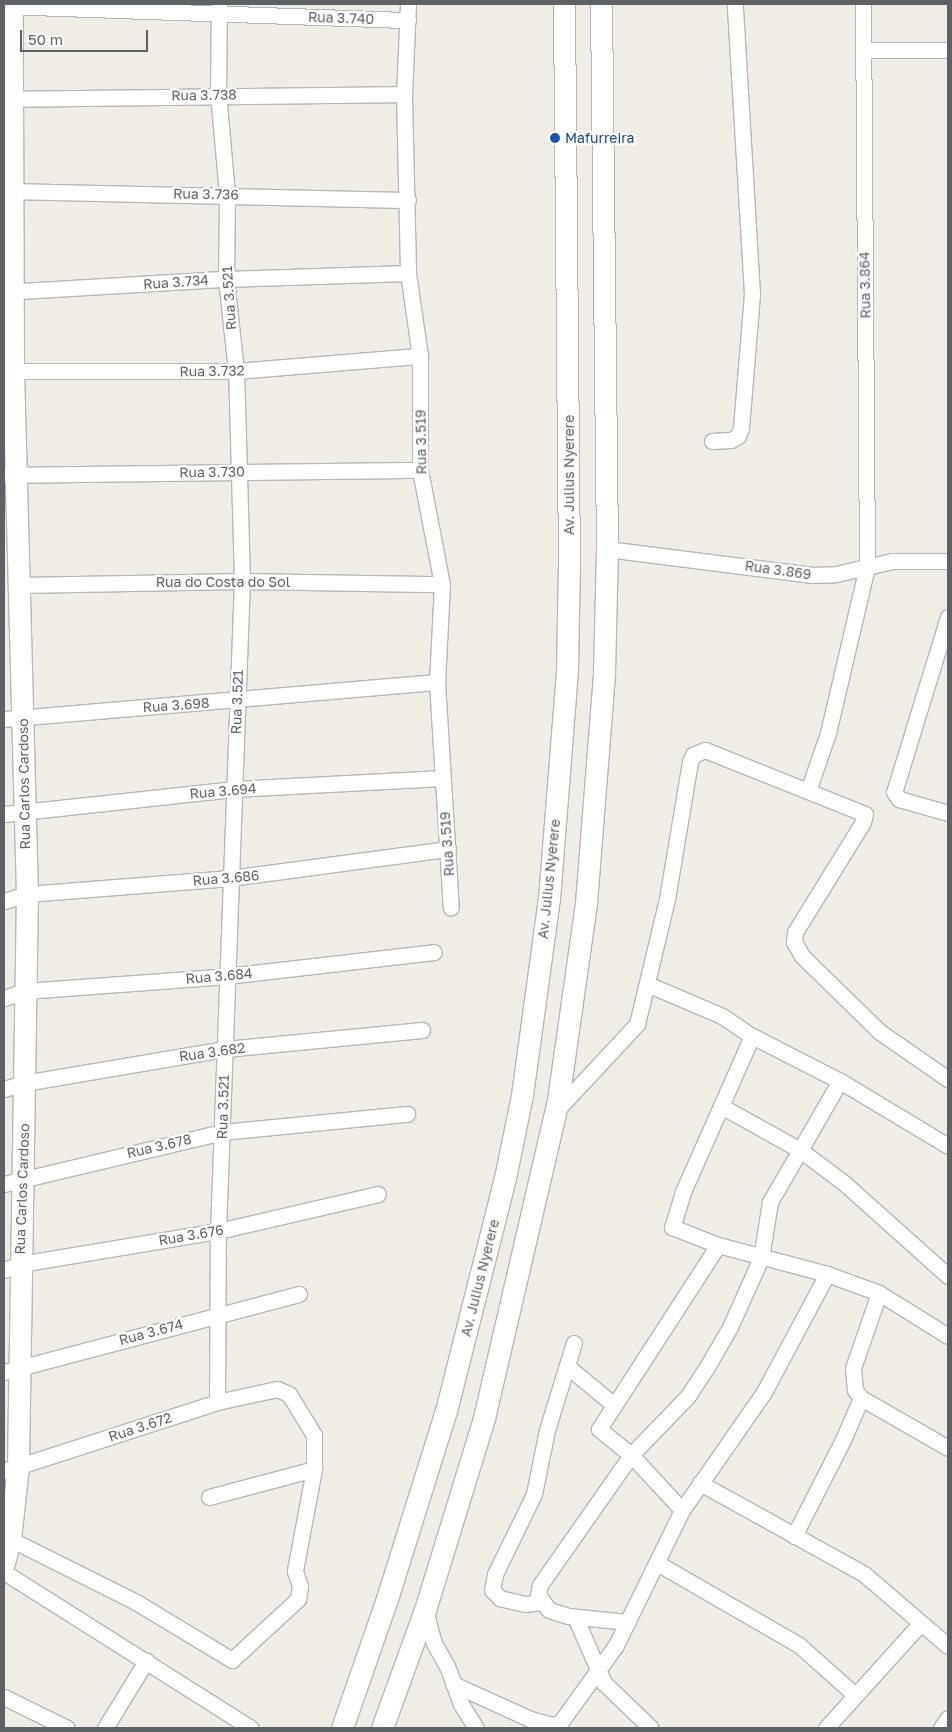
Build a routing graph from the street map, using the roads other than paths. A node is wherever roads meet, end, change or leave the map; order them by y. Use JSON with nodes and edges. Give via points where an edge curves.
{"nodes":[{"id":1,"x":408,"y":4,"type":"edge"},
{"id":2,"x":564,"y":4,"type":"edge"},
{"id":3,"x":601,"y":4,"type":"edge"},
{"id":4,"x":735,"y":4,"type":"edge"},
{"id":5,"x":863,"y":4,"type":"edge"},
{"id":6,"x":9,"y":6,"type":"edge"},
{"id":7,"x":218,"y":9,"type":"edge"},
{"id":8,"x":408,"y":20,"type":"junction"},
{"id":9,"x":863,"y":50,"type":"junction"},
{"id":10,"x":948,"y":50,"type":"edge"},
{"id":11,"x":218,"y":94,"type":"junction"},
{"id":12,"x":404,"y":94,"type":"junction"},
{"id":13,"x":8,"y":100,"type":"edge"},
{"id":14,"x":8,"y":191,"type":"edge"},
{"id":15,"x":227,"y":194,"type":"junction"},
{"id":16,"x":408,"y":200,"type":"junction"},
{"id":17,"x":408,"y":273,"type":"junction"},
{"id":18,"x":226,"y":279,"type":"junction"},
{"id":19,"x":9,"y":292,"type":"edge"},
{"id":20,"x":420,"y":356,"type":"junction"},
{"id":21,"x":8,"y":371,"type":"edge"},
{"id":22,"x":236,"y":371,"type":"junction"},
{"id":23,"x":712,"y":441,"type":"dead end"},
{"id":24,"x":420,"y":470,"type":"junction"},
{"id":25,"x":237,"y":471,"type":"junction"},
{"id":26,"x":10,"y":475,"type":"edge"},
{"id":27,"x":607,"y":549,"type":"junction"},
{"id":28,"x":948,"y":561,"type":"edge"},
{"id":29,"x":868,"y":567,"type":"junction"},
{"id":30,"x":242,"y":581,"type":"junction"},
{"id":31,"x":442,"y":584,"type":"junction"},
{"id":32,"x":11,"y":586,"type":"edge"},
{"id":33,"x":948,"y":617,"type":"edge"},
{"id":34,"x":437,"y":682,"type":"junction"},
{"id":35,"x":237,"y":701,"type":"junction"},
{"id":36,"x":13,"y":717,"type":"edge"},
{"id":37,"x":443,"y":778,"type":"junction"},
{"id":38,"x":234,"y":789,"type":"junction"},
{"id":39,"x":808,"y":791,"type":"junction"},
{"id":40,"x":25,"y":809,"type":"junction"},
{"id":41,"x":948,"y":813,"type":"edge"},
{"id":42,"x":4,"y":814,"type":"edge"},
{"id":43,"x":448,"y":849,"type":"junction"},
{"id":44,"x":230,"y":878,"type":"junction"},
{"id":45,"x":27,"y":894,"type":"junction"},
{"id":46,"x":4,"y":901,"type":"edge"},
{"id":47,"x":451,"y":908,"type":"dead end"},
{"id":48,"x":434,"y":952,"type":"dead end"},
{"id":49,"x":228,"y":976,"type":"junction"},
{"id":50,"x":647,"y":984,"type":"junction"},
{"id":51,"x":26,"y":991,"type":"junction"},
{"id":52,"x":4,"y":998,"type":"edge"},
{"id":53,"x":422,"y":1030,"type":"dead end"},
{"id":54,"x":752,"y":1036,"type":"junction"},
{"id":55,"x":226,"y":1049,"type":"junction"},
{"id":56,"x":948,"y":1079,"type":"edge"},
{"id":57,"x":840,"y":1081,"type":"junction"},
{"id":58,"x":24,"y":1082,"type":"junction"},
{"id":59,"x":4,"y":1089,"type":"edge"},
{"id":60,"x":721,"y":1106,"type":"junction"},
{"id":61,"x":407,"y":1114,"type":"dead end"},
{"id":62,"x":554,"y":1114,"type":"junction"},
{"id":63,"x":222,"y":1132,"type":"junction"},
{"id":64,"x":948,"y":1146,"type":"edge"},
{"id":65,"x":800,"y":1150,"type":"junction"},
{"id":66,"x":13,"y":1181,"type":"edge"},
{"id":67,"x":378,"y":1194,"type":"dead end"},
{"id":68,"x":218,"y":1231,"type":"junction"},
{"id":69,"x":718,"y":1245,"type":"junction"},
{"id":70,"x":760,"y":1258,"type":"junction"},
{"id":71,"x":12,"y":1267,"type":"edge"},
{"id":72,"x":827,"y":1274,"type":"junction"},
{"id":73,"x":948,"y":1276,"type":"edge"},
{"id":74,"x":879,"y":1293,"type":"junction"},
{"id":75,"x":299,"y":1294,"type":"dead end"},
{"id":76,"x":217,"y":1315,"type":"junction"},
{"id":77,"x":948,"y":1336,"type":"edge"},
{"id":78,"x":574,"y":1343,"type":"dead end"},
{"id":79,"x":567,"y":1366,"type":"junction"},
{"id":80,"x":13,"y":1369,"type":"edge"},
{"id":81,"x":861,"y":1398,"type":"junction"},
{"id":82,"x":217,"y":1402,"type":"junction"},
{"id":83,"x":614,"y":1405,"type":"junction"},
{"id":84,"x":948,"y":1448,"type":"edge"},
{"id":85,"x":631,"y":1455,"type":"junction"},
{"id":86,"x":11,"y":1468,"type":"edge"},
{"id":87,"x":314,"y":1469,"type":"junction"},
{"id":88,"x":700,"y":1483,"type":"junction"},
{"id":89,"x":209,"y":1497,"type":"dead end"},
{"id":90,"x":682,"y":1510,"type":"junction"},
{"id":91,"x":794,"y":1536,"type":"junction"},
{"id":92,"x":10,"y":1539,"type":"junction"},
{"id":93,"x":4,"y":1563,"type":"edge"},
{"id":94,"x":657,"y":1563,"type":"junction"},
{"id":95,"x":4,"y":1572,"type":"edge"},
{"id":96,"x":541,"y":1602,"type":"junction"},
{"id":97,"x":425,"y":1610,"type":"junction"},
{"id":98,"x":575,"y":1617,"type":"junction"},
{"id":99,"x":628,"y":1622,"type":"junction"},
{"id":100,"x":920,"y":1624,"type":"junction"},
{"id":101,"x":948,"y":1646,"type":"edge"},
{"id":102,"x":146,"y":1661,"type":"junction"},
{"id":103,"x":599,"y":1669,"type":"junction"},
{"id":104,"x":453,"y":1684,"type":"junction"},
{"id":105,"x":854,"y":1694,"type":"junction"},
{"id":106,"x":4,"y":1697,"type":"edge"},
{"id":107,"x":948,"y":1718,"type":"edge"},
{"id":108,"x":557,"y":1726,"type":"edge"},
{"id":109,"x":67,"y":1728,"type":"edge"},
{"id":110,"x":105,"y":1728,"type":"edge"},
{"id":111,"x":251,"y":1728,"type":"edge"},
{"id":112,"x":342,"y":1728,"type":"edge"},
{"id":113,"x":382,"y":1728,"type":"edge"},
{"id":114,"x":476,"y":1728,"type":"edge"},
{"id":115,"x":652,"y":1728,"type":"edge"},
{"id":116,"x":826,"y":1728,"type":"edge"},
{"id":117,"x":941,"y":1728,"type":"edge"}],
"edges":[{"from":1,"to":8,"type":"street","name":"Rua 3.519"},
{"from":2,"to":112,"type":"main road","name":"Av. Julius Nyerere","via":[[569,568],[567,668],[549,899],[522,1095],[505,1178],[446,1411],[386,1602]]},
{"from":3,"to":27,"type":"main road"},
{"from":4,"to":23,"type":"street","via":[[752,294],[741,428],[738,436],[731,440]]},
{"from":5,"to":9,"type":"street","name":"Rua 3.864"},
{"from":6,"to":7,"type":"street","name":"Rua 3.740"},
{"from":6,"to":13,"type":"main road","name":"Rua Carlos Cardoso"},
{"from":7,"to":8,"type":"street","name":"Rua 3.740"},
{"from":7,"to":11,"type":"street","name":"Rua 3.521"},
{"from":8,"to":12,"type":"street","name":"Rua 3.519"},
{"from":9,"to":10,"type":"street"},
{"from":9,"to":29,"type":"street","name":"Rua 3.864"},
{"from":11,"to":12,"type":"street","name":"Rua 3.738"},
{"from":11,"to":13,"type":"street","name":"Rua 3.738"},
{"from":11,"to":15,"type":"street","name":"Rua 3.521"},
{"from":12,"to":16,"type":"street","name":"Rua 3.519"},
{"from":13,"to":14,"type":"main road","name":"Rua Carlos Cardoso"},
{"from":14,"to":15,"type":"street","name":"Rua 3.736"},
{"from":14,"to":19,"type":"main road","name":"Rua Carlos Cardoso"},
{"from":15,"to":16,"type":"street","name":"Rua 3.736"},
{"from":15,"to":18,"type":"street","name":"Rua 3.521"},
{"from":16,"to":17,"type":"street","name":"Rua 3.519"},
{"from":17,"to":18,"type":"street","name":"Rua 3.734"},
{"from":17,"to":20,"type":"street","name":"Rua 3.519"},
{"from":18,"to":19,"type":"street","name":"Rua 3.734"},
{"from":18,"to":22,"type":"street","name":"Rua 3.521"},
{"from":19,"to":21,"type":"main road","name":"Rua Carlos Cardoso"},
{"from":20,"to":22,"type":"street","name":"Rua 3.732"},
{"from":20,"to":24,"type":"street","name":"Rua 3.519"},
{"from":21,"to":22,"type":"street","name":"Rua 3.732"},
{"from":21,"to":26,"type":"main road","name":"Rua Carlos Cardoso"},
{"from":22,"to":25,"type":"street","name":"Rua 3.521"},
{"from":24,"to":25,"type":"street","name":"Rua 3.730"},
{"from":24,"to":31,"type":"street","name":"Rua 3.519"},
{"from":25,"to":26,"type":"street","name":"Rua 3.730"},
{"from":25,"to":30,"type":"street","name":"Rua 3.521"},
{"from":26,"to":32,"type":"main road","name":"Rua Carlos Cardoso"},
{"from":27,"to":29,"type":"street","name":"Rua 3.869","via":[[793,574],[836,574]]},
{"from":27,"to":62,"type":"main road","via":[[604,672],[586,903]]},
{"from":28,"to":29,"type":"street","name":"Rua 3.869","via":[[912,559]]},
{"from":29,"to":39,"type":"street","name":"Rua 3.864","via":[[828,733]]},
{"from":30,"to":31,"type":"street","name":"Rua do Costa do Sol"},
{"from":30,"to":32,"type":"street","name":"Rua do Costa do Sol"},
{"from":30,"to":35,"type":"street","name":"Rua 3.521"},
{"from":31,"to":34,"type":"street","name":"Rua 3.519"},
{"from":32,"to":36,"type":"main road","name":"Rua Carlos Cardoso"},
{"from":33,"to":41,"type":"street","via":[[894,792],[899,799]]},
{"from":34,"to":35,"type":"street","name":"Rua 3.698"},
{"from":34,"to":37,"type":"street","name":"Rua 3.519"},
{"from":35,"to":36,"type":"street","name":"Rua 3.698"},
{"from":35,"to":38,"type":"street","name":"Rua 3.521"},
{"from":36,"to":40,"type":"main road","name":"Rua Carlos Cardoso"},
{"from":37,"to":38,"type":"street","name":"Rua 3.694"},
{"from":37,"to":43,"type":"street","name":"Rua 3.519"},
{"from":38,"to":40,"type":"street","name":"Rua 3.694"},
{"from":38,"to":44,"type":"street","name":"Rua 3.521"},
{"from":39,"to":50,"type":"street","via":[[705,750],[693,755]]},
{"from":39,"to":56,"type":"street","via":[[861,811],[865,818],[795,932],[797,950],[880,1032]]},
{"from":40,"to":42,"type":"street","name":"Rua 3.694"},
{"from":40,"to":45,"type":"main road","name":"Rua Carlos Cardoso"},
{"from":43,"to":44,"type":"street","name":"Rua 3.686"},
{"from":43,"to":47,"type":"street","name":"Rua 3.519"},
{"from":44,"to":45,"type":"street","name":"Rua 3.686"},
{"from":44,"to":49,"type":"street","name":"Rua 3.521"},
{"from":45,"to":46,"type":"street","name":"Rua 3.686"},
{"from":45,"to":51,"type":"main road","name":"Rua Carlos Cardoso"},
{"from":48,"to":49,"type":"street","name":"Rua 3.684"},
{"from":49,"to":51,"type":"street","name":"Rua 3.684"},
{"from":49,"to":55,"type":"street","name":"Rua 3.521"},
{"from":50,"to":54,"type":"street","via":[[722,1016]]},
{"from":50,"to":62,"type":"street","via":[[637,1024]]},
{"from":51,"to":52,"type":"street","name":"Rua 3.684"},
{"from":51,"to":58,"type":"main road","name":"Rua Carlos Cardoso"},
{"from":53,"to":55,"type":"street","name":"Rua 3.682"},
{"from":54,"to":57,"type":"street"},
{"from":54,"to":60,"type":"street"},
{"from":55,"to":58,"type":"street","name":"Rua 3.682"},
{"from":55,"to":63,"type":"street","name":"Rua 3.521"},
{"from":57,"to":64,"type":"street"},
{"from":57,"to":65,"type":"street"},
{"from":58,"to":59,"type":"street","name":"Rua 3.682"},
{"from":58,"to":66,"type":"main road","name":"Rua Carlos Cardoso"},
{"from":60,"to":65,"type":"street"},
{"from":60,"to":69,"type":"street","via":[[672,1223],[675,1230]]},
{"from":61,"to":63,"type":"street","name":"Rua 3.678"},
{"from":62,"to":97,"type":"main road","via":[[484,1418]]},
{"from":63,"to":66,"type":"street","name":"Rua 3.678"},
{"from":63,"to":68,"type":"street","name":"Rua 3.521"},
{"from":65,"to":70,"type":"street","via":[[770,1202]]},
{"from":65,"to":73,"type":"street","via":[[844,1182]]},
{"from":66,"to":71,"type":"main road","name":"Rua Carlos Cardoso"},
{"from":67,"to":68,"type":"street","name":"Rua 3.676"},
{"from":68,"to":71,"type":"street","name":"Rua 3.676"},
{"from":68,"to":76,"type":"street","name":"Rua 3.521"},
{"from":69,"to":70,"type":"street"},
{"from":69,"to":83,"type":"street"},
{"from":70,"to":72,"type":"street"},
{"from":70,"to":85,"type":"street","via":[[730,1327],[688,1396]]},
{"from":71,"to":80,"type":"main road","name":"Rua Carlos Cardoso"},
{"from":72,"to":74,"type":"street"},
{"from":72,"to":88,"type":"street","via":[[764,1392]]},
{"from":74,"to":77,"type":"street"},
{"from":74,"to":81,"type":"street","via":[[853,1368],[853,1384]]},
{"from":75,"to":76,"type":"street","name":"Rua 3.674"},
{"from":76,"to":80,"type":"street","name":"Rua 3.674"},
{"from":76,"to":82,"type":"street","name":"Rua 3.521"},
{"from":78,"to":79,"type":"street"},
{"from":79,"to":83,"type":"street"},
{"from":79,"to":96,"type":"street","via":[[547,1430],[534,1494],[495,1574],[492,1590],[500,1598],[525,1604]]},
{"from":80,"to":86,"type":"main road","name":"Rua Carlos Cardoso"},
{"from":81,"to":84,"type":"street"},
{"from":81,"to":91,"type":"street","via":[[844,1440]]},
{"from":82,"to":86,"type":"street","name":"Rua 3.672"},
{"from":82,"to":87,"type":"street","name":"Rua 3.672","via":[[277,1389],[289,1394],[314,1435]]},
{"from":83,"to":85,"type":"street","via":[[600,1432]]},
{"from":85,"to":90,"type":"street"},
{"from":85,"to":96,"type":"street","via":[[540,1585],[538,1595]]},
{"from":86,"to":92,"type":"main road","name":"Rua Carlos Cardoso"},
{"from":87,"to":89,"type":"street"},
{"from":87,"to":92,"type":"street","via":[[296,1571],[298,1599],[232,1660],[136,1602]]},
{"from":88,"to":90,"type":"street"},
{"from":88,"to":91,"type":"street"},
{"from":90,"to":94,"type":"street"},
{"from":91,"to":100,"type":"street","via":[[864,1574]]},
{"from":92,"to":93,"type":"main road","name":"Rua Carlos Cardoso"},
{"from":94,"to":99,"type":"street"},
{"from":94,"to":105,"type":"street","via":[[799,1645]]},
{"from":95,"to":102,"type":"street"},
{"from":96,"to":98,"type":"street","via":[[549,1610]]},
{"from":97,"to":104,"type":"street","via":[[434,1643]]},
{"from":97,"to":113,"type":"main road"},
{"from":98,"to":99,"type":"street"},
{"from":98,"to":103,"type":"street"},
{"from":99,"to":103,"type":"street"},
{"from":100,"to":101,"type":"street"},
{"from":100,"to":105,"type":"street"},
{"from":102,"to":110,"type":"street"},
{"from":102,"to":111,"type":"street"},
{"from":103,"to":108,"type":"street"},
{"from":103,"to":115,"type":"street","via":[[608,1688]]},
{"from":104,"to":108,"type":"street","via":[[530,1719]]},
{"from":104,"to":114,"type":"street"},
{"from":105,"to":116,"type":"street"},
{"from":106,"to":109,"type":"street"},
{"from":107,"to":117,"type":"street"}]}
